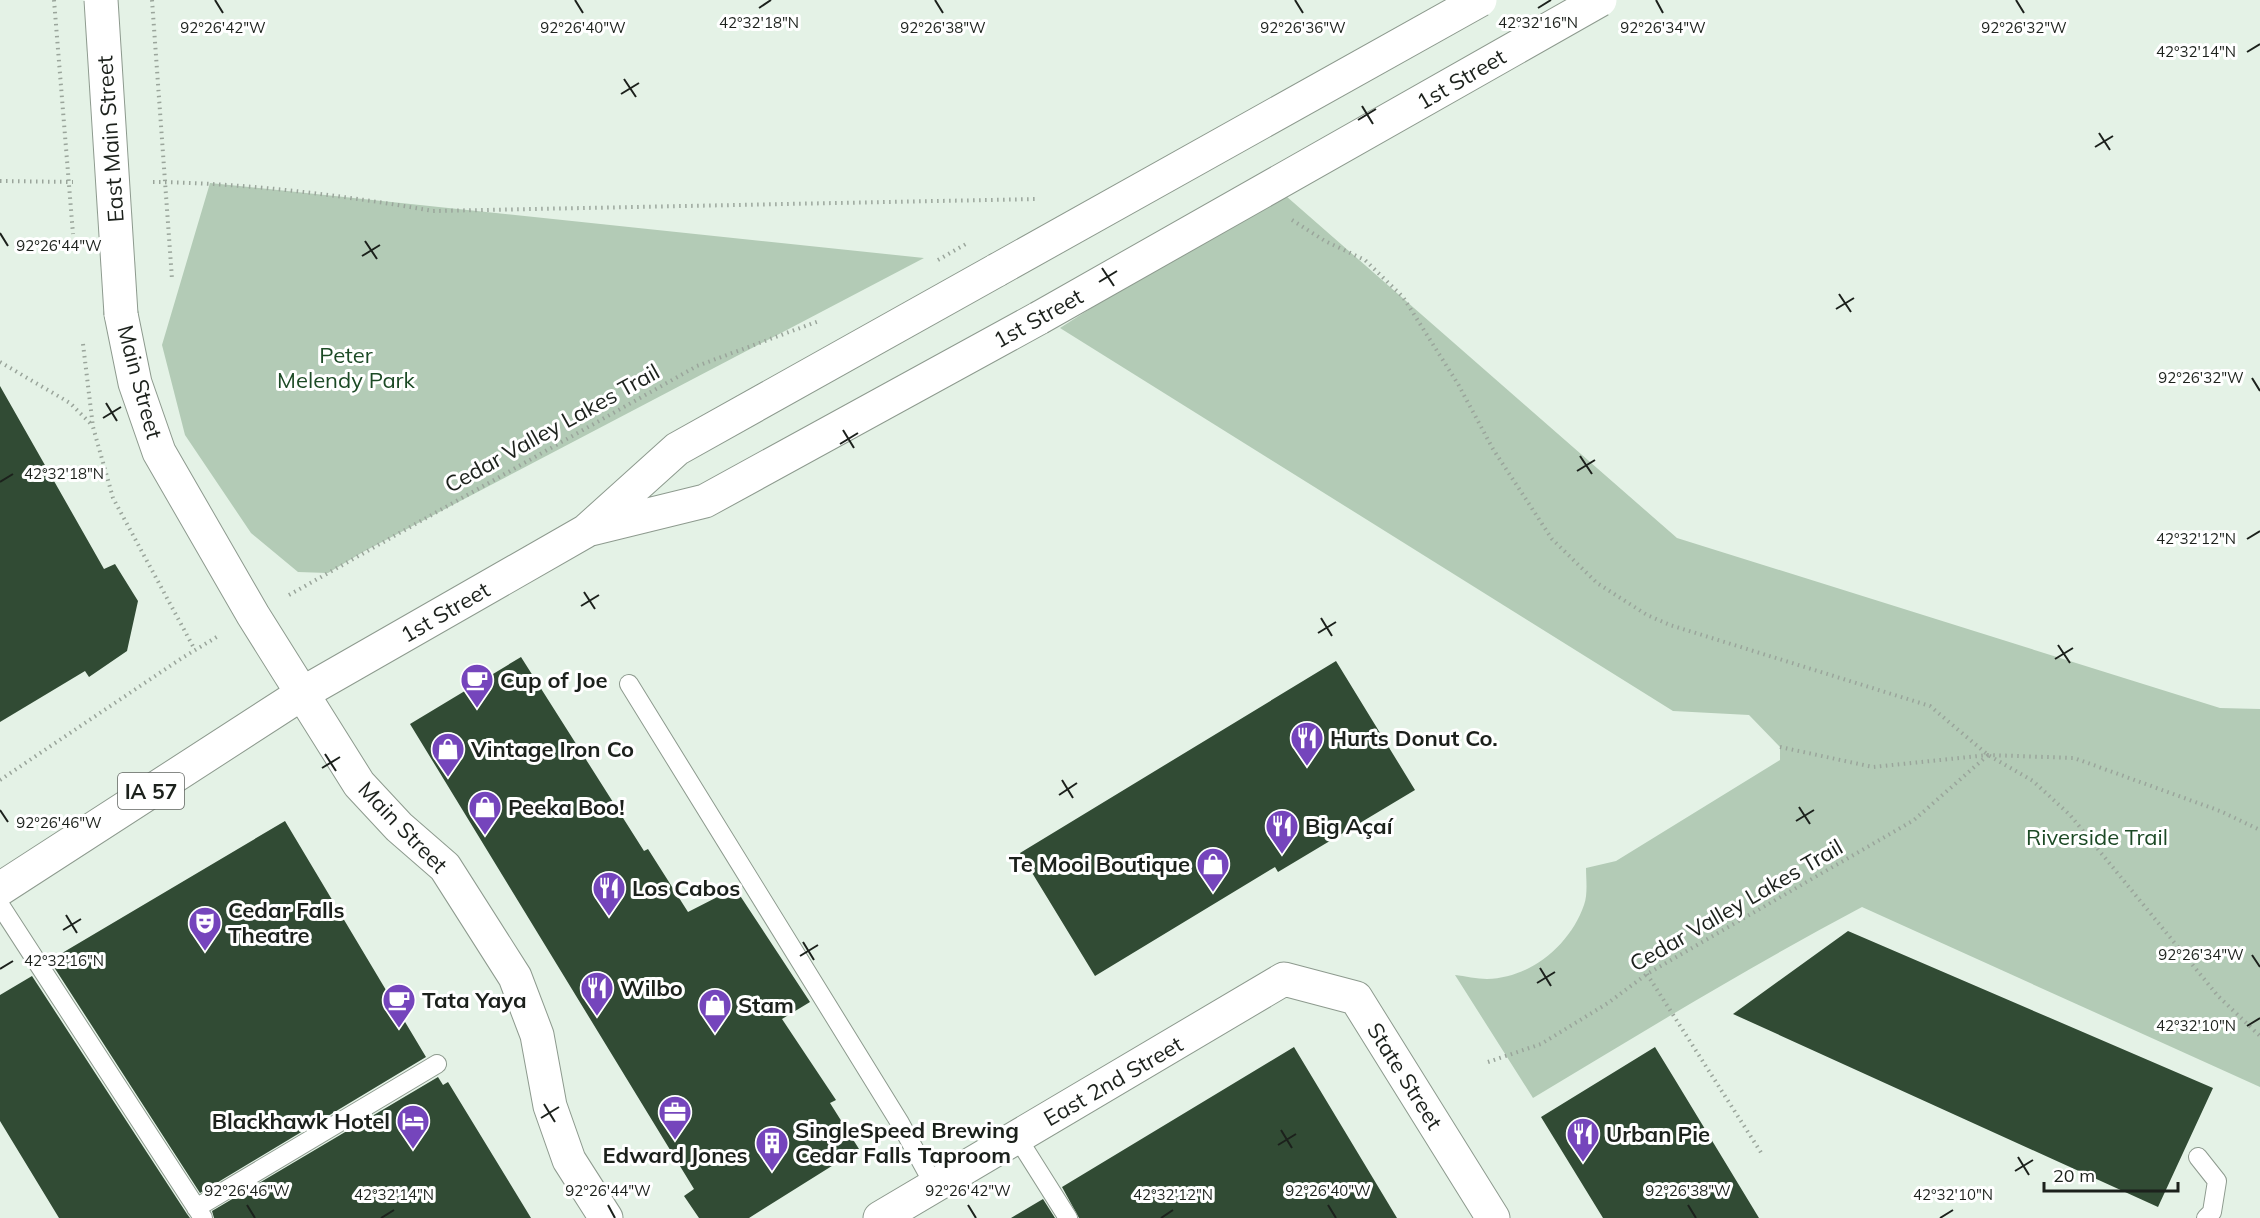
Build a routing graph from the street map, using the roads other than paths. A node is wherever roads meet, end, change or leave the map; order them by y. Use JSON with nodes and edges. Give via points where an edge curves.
{"nodes":[{"id":1,"x":101,"y":0,"type":"edge"},
{"id":2,"x":1480,"y":0,"type":"edge"},
{"id":3,"x":1600,"y":0,"type":"edge"},
{"id":4,"x":121,"y":314,"type":"joint"},
{"id":5,"x":586,"y":531,"type":"junction"},
{"id":6,"x":629,"y":684,"type":"dead end"},
{"id":7,"x":303,"y":693,"type":"junction"},
{"id":8,"x":0,"y":889,"type":"edge"},
{"id":9,"x":0,"y":906,"type":"edge"},
{"id":10,"x":1284,"y":979,"type":"joint"},
{"id":11,"x":437,"y":1064,"type":"dead end"},
{"id":12,"x":1017,"y":1137,"type":"junction"},
{"id":13,"x":2198,"y":1157,"type":"dead end"},
{"id":14,"x":934,"y":1185,"type":"junction"},
{"id":15,"x":200,"y":1213,"type":"edge"},
{"id":16,"x":606,"y":1218,"type":"edge"},
{"id":17,"x":880,"y":1218,"type":"edge"},
{"id":18,"x":1068,"y":1218,"type":"edge"},
{"id":19,"x":1493,"y":1218,"type":"edge"},
{"id":20,"x":2206,"y":1218,"type":"edge"}],
"edges":[{"from":1,"to":4,"type":"main road","name":"East Main Street","bridge":true},
{"from":2,"to":5,"type":"main road","name":"1st Street","bridge":true,"via":[[677,449]]},
{"from":3,"to":5,"type":"main road","name":"1st Street","bridge":true,"via":[[1040,318],[705,501]]},
{"from":4,"to":7,"type":"main road","name":"Main Street","via":[[135,383],[159,452]]},
{"from":5,"to":7,"type":"main road","name":"1st Street"},
{"from":6,"to":14,"type":"lane"},
{"from":7,"to":8,"type":"main road","number":"IA 57"},
{"from":7,"to":16,"type":"main road","name":"Main Street","via":[[359,784],[399,827],[445,867],[515,977],[537,1035],[550,1106],[569,1160]]},
{"from":9,"to":15,"type":"lane"},
{"from":10,"to":12,"type":"main road","name":"East 2nd Street"},
{"from":10,"to":19,"type":"main road","name":"State Street","via":[[1356,998]]},
{"from":11,"to":15,"type":"lane"},
{"from":12,"to":14,"type":"main road","name":"East 2nd Street"},
{"from":12,"to":18,"type":"lane"},
{"from":13,"to":20,"type":"lane","via":[[2217,1181],[2212,1212]]},
{"from":14,"to":17,"type":"main road","name":"East 2nd Street"}]}
